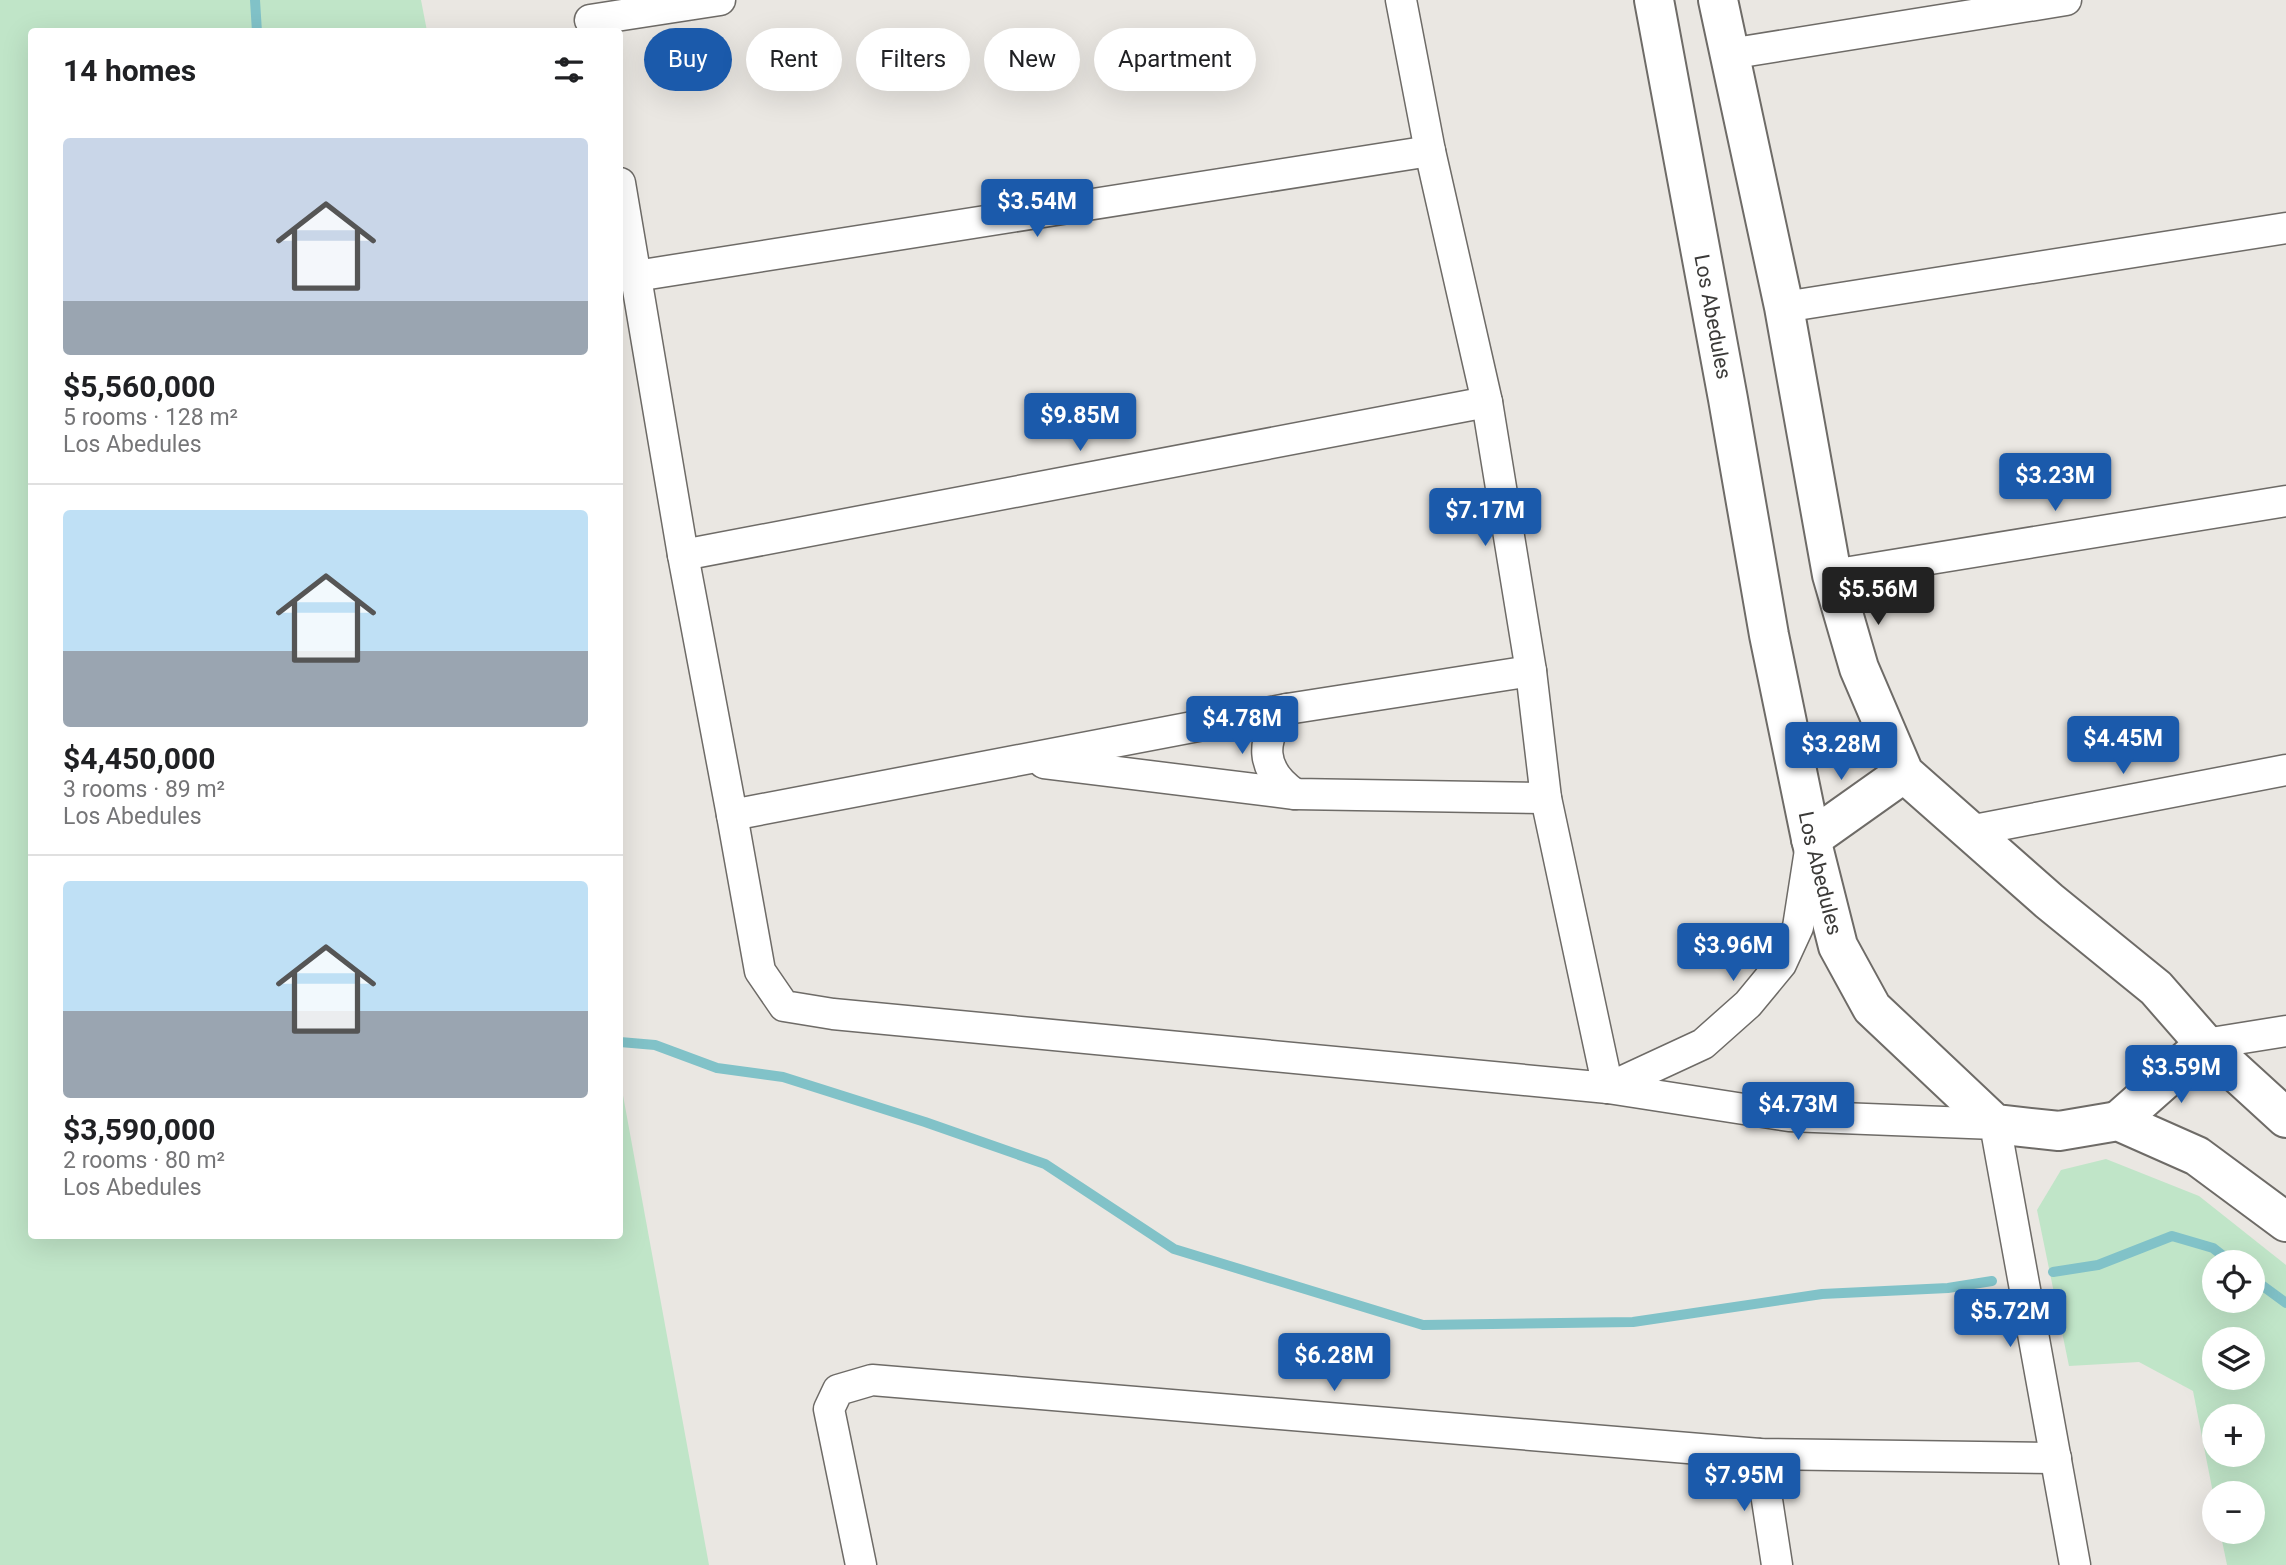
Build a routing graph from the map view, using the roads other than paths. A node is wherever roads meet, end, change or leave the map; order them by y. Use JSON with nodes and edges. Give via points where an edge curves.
{"nodes":[{"id":1,"x":720,"y":0,"type":"edge"},
{"id":2,"x":1401,"y":0,"type":"edge"},
{"id":3,"x":1654,"y":0,"type":"edge"},
{"id":4,"x":1718,"y":0,"type":"edge"},
{"id":5,"x":2066,"y":0,"type":"edge"},
{"id":6,"x":590,"y":17,"type":"edge"},
{"id":7,"x":1729,"y":54,"type":"junction"},
{"id":8,"x":1430,"y":151,"type":"junction"},
{"id":9,"x":623,"y":200,"type":"edge"},
{"id":10,"x":2286,"y":228,"type":"edge"},
{"id":11,"x":636,"y":276,"type":"junction"},
{"id":12,"x":1784,"y":307,"type":"junction"},
{"id":13,"x":1487,"y":401,"type":"junction"},
{"id":14,"x":2286,"y":501,"type":"edge"},
{"id":15,"x":683,"y":555,"type":"junction"},
{"id":16,"x":1832,"y":575,"type":"junction"},
{"id":17,"x":1531,"y":671,"type":"junction"},
{"id":18,"x":1287,"y":709,"type":"junction"},
{"id":19,"x":1016,"y":760,"type":"junction"},
{"id":20,"x":2286,"y":770,"type":"edge"},
{"id":21,"x":1904,"y":772,"type":"junction"},
{"id":22,"x":1295,"y":794,"type":"junction"},
{"id":23,"x":1546,"y":797,"type":"junction"},
{"id":24,"x":732,"y":816,"type":"junction"},
{"id":25,"x":1969,"y":831,"type":"junction"},
{"id":26,"x":1811,"y":839,"type":"junction"},
{"id":27,"x":2286,"y":1031,"type":"edge"},
{"id":28,"x":2205,"y":1044,"type":"junction"},
{"id":29,"x":1608,"y":1088,"type":"junction"},
{"id":30,"x":2286,"y":1118,"type":"edge"},
{"id":31,"x":2118,"y":1121,"type":"junction"},
{"id":32,"x":1994,"y":1124,"type":"junction"},
{"id":33,"x":2286,"y":1222,"type":"edge"},
{"id":34,"x":1760,"y":1454,"type":"junction"},
{"id":35,"x":2056,"y":1458,"type":"junction"},
{"id":36,"x":861,"y":1565,"type":"edge"},
{"id":37,"x":1777,"y":1565,"type":"edge"},
{"id":38,"x":2075,"y":1565,"type":"edge"}],
"edges":[{"from":1,"to":6,"type":"street"},
{"from":2,"to":8,"type":"street"},
{"from":3,"to":26,"type":"street","name":"Los Abedules","via":[[1769,635]]},
{"from":4,"to":7,"type":"street"},
{"from":5,"to":7,"type":"street"},
{"from":7,"to":12,"type":"street"},
{"from":8,"to":11,"type":"street"},
{"from":8,"to":13,"type":"street"},
{"from":9,"to":11,"type":"street"},
{"from":10,"to":12,"type":"street"},
{"from":11,"to":15,"type":"street"},
{"from":12,"to":16,"type":"street"},
{"from":13,"to":15,"type":"street"},
{"from":13,"to":17,"type":"street"},
{"from":14,"to":16,"type":"street"},
{"from":15,"to":24,"type":"street"},
{"from":16,"to":21,"type":"street","via":[[1859,668]]},
{"from":17,"to":18,"type":"street"},
{"from":17,"to":23,"type":"street"},
{"from":18,"to":19,"type":"street"},
{"from":18,"to":22,"type":"street","via":[[1268,737],[1267,754],[1271,771]]},
{"from":19,"to":22,"type":"street"},
{"from":19,"to":24,"type":"street"},
{"from":20,"to":25,"type":"street"},
{"from":21,"to":25,"type":"street"},
{"from":21,"to":26,"type":"street"},
{"from":22,"to":23,"type":"street"},
{"from":23,"to":29,"type":"street"},
{"from":24,"to":29,"type":"street","via":[[760,971],[784,1006]]},
{"from":25,"to":28,"type":"street","via":[[2156,988]]},
{"from":26,"to":29,"type":"street","via":[[1798,926],[1781,964],[1765,984],[1703,1044]]},
{"from":26,"to":32,"type":"street","name":"Los Abedules","via":[[1838,946],[1872,1008]]},
{"from":27,"to":28,"type":"street"},
{"from":28,"to":30,"type":"street"},
{"from":28,"to":31,"type":"street"},
{"from":29,"to":32,"type":"street","via":[[1789,1116]]},
{"from":31,"to":32,"type":"street","via":[[2059,1130]]},
{"from":31,"to":33,"type":"street","via":[[2197,1156]]},
{"from":32,"to":35,"type":"street"},
{"from":34,"to":35,"type":"street"},
{"from":34,"to":36,"type":"street","via":[[872,1380],[838,1390],[829,1409]]},
{"from":34,"to":37,"type":"street"},
{"from":35,"to":38,"type":"street"}]}
